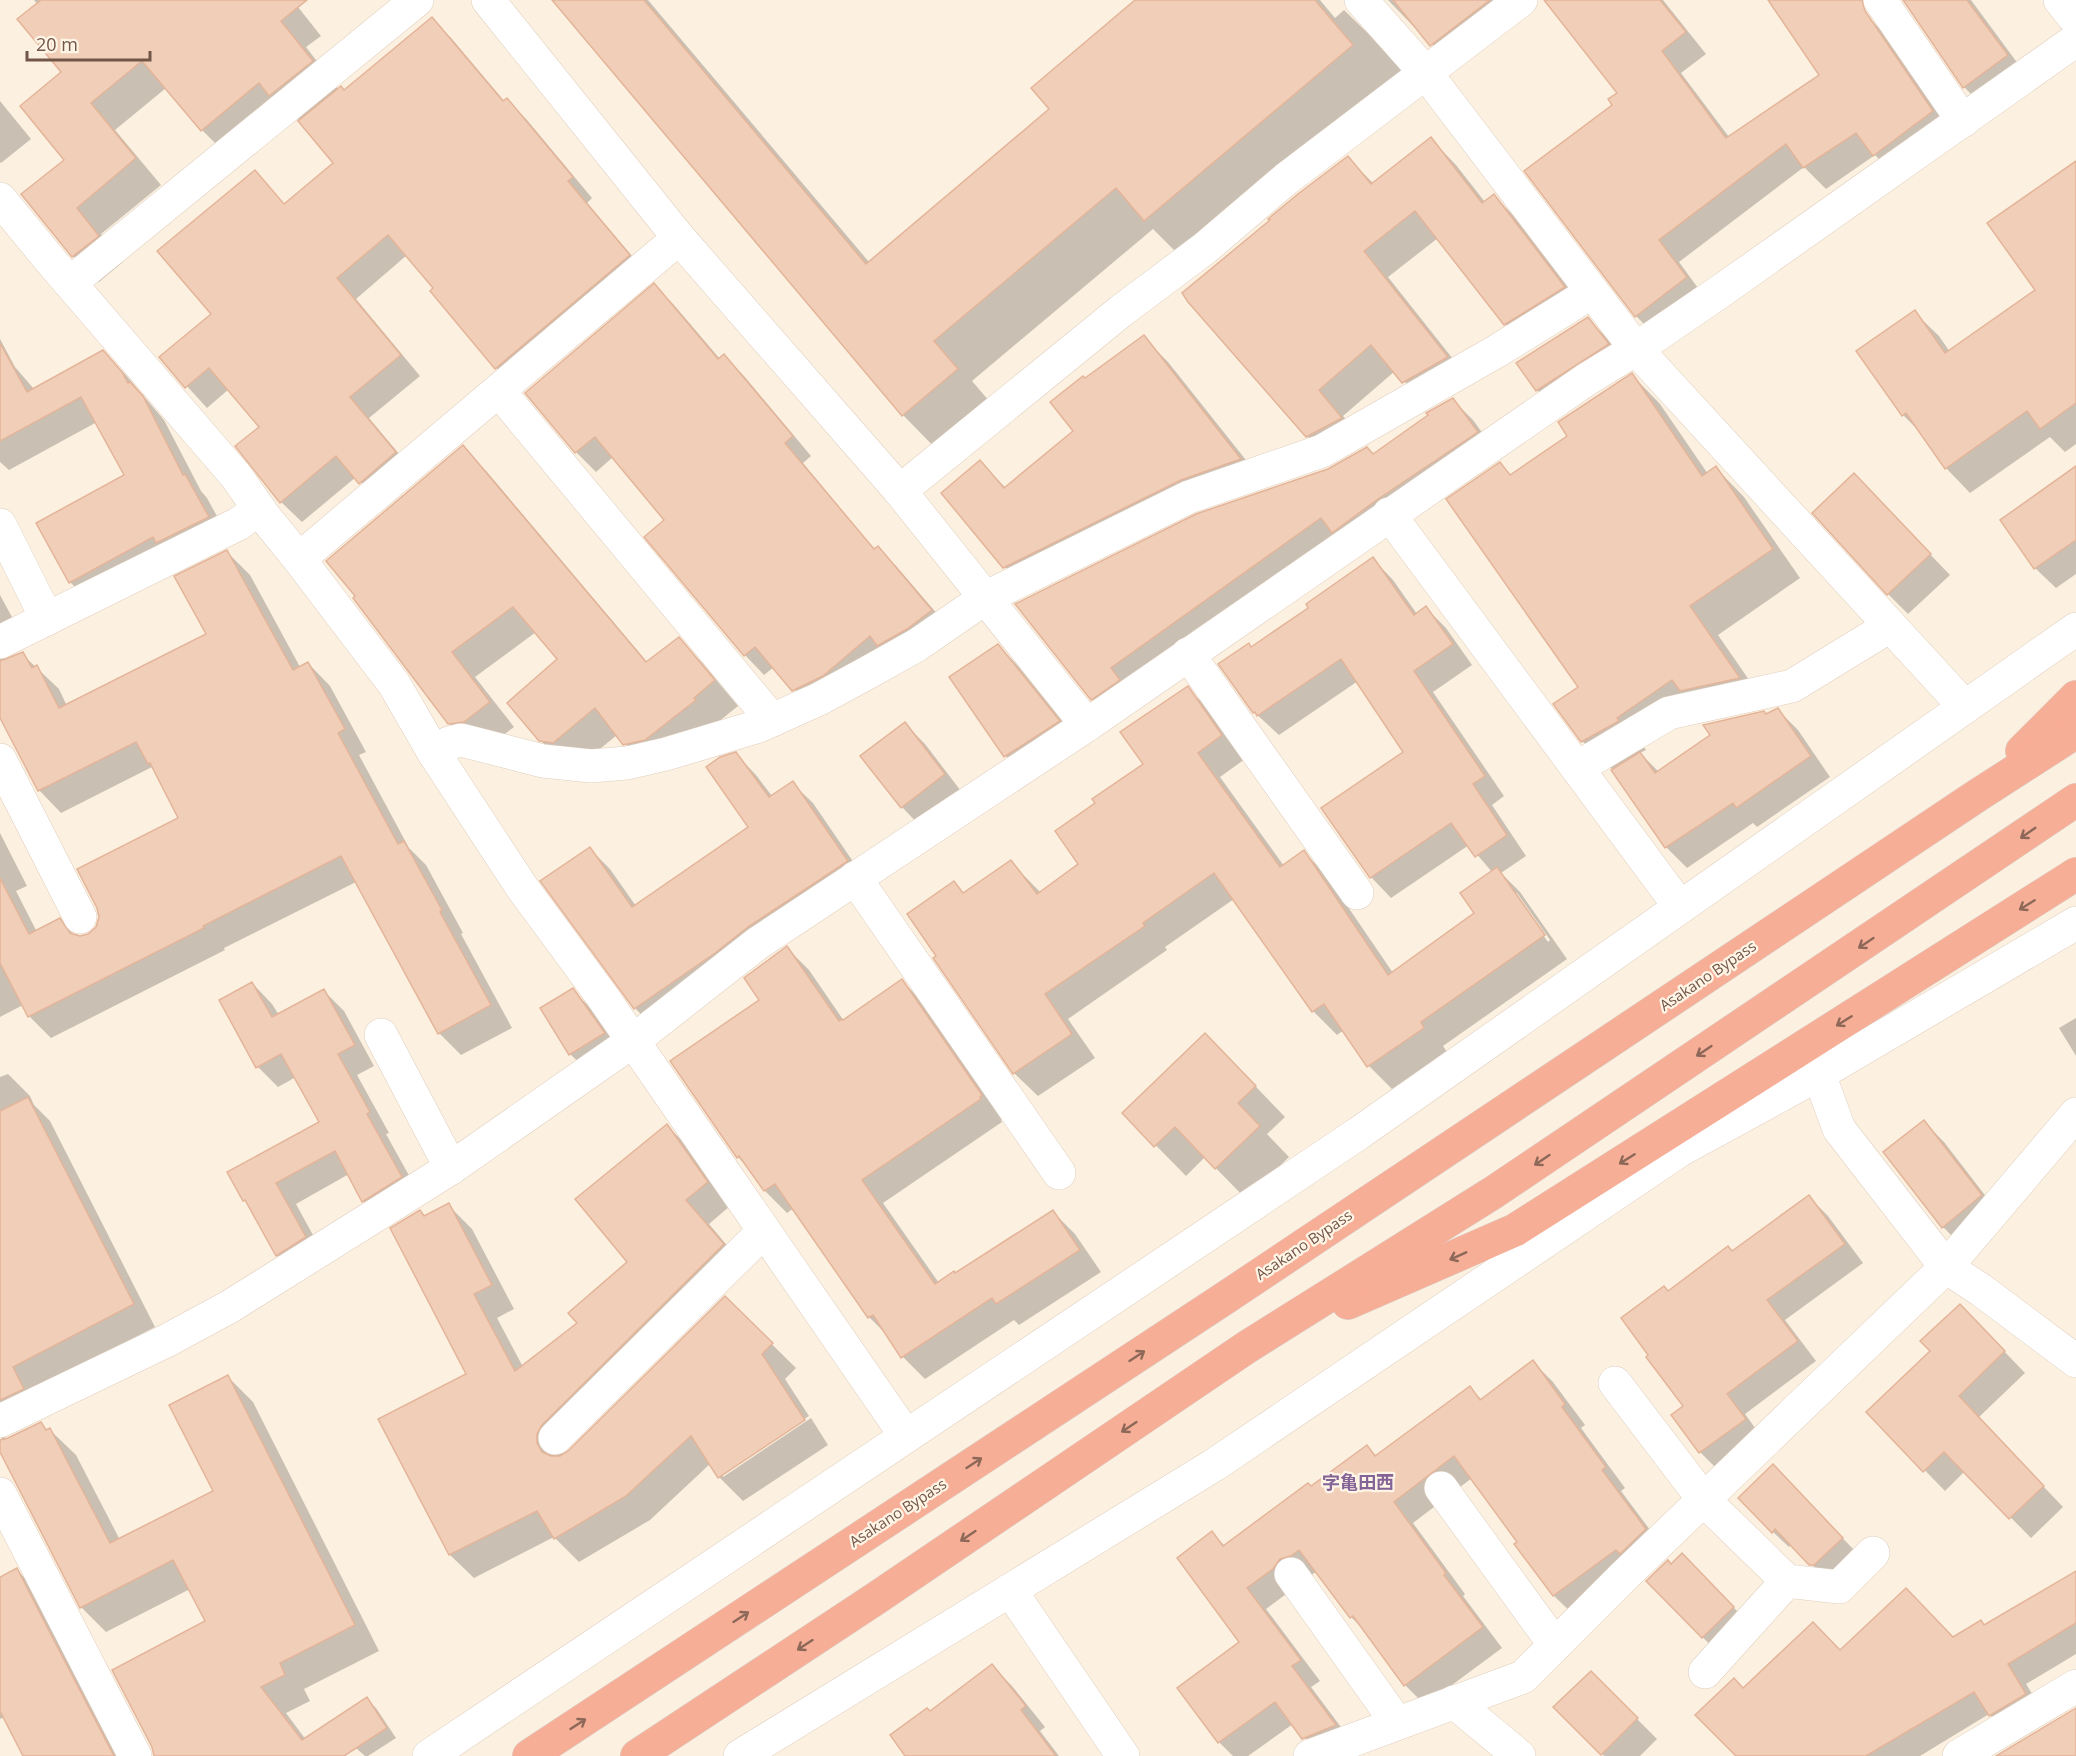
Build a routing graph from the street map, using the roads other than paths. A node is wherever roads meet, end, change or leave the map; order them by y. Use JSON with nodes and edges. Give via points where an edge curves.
{"nodes":[{"id":1,"x":417,"y":0,"type":"edge"},
{"id":2,"x":488,"y":0,"type":"edge"},
{"id":3,"x":1361,"y":0,"type":"edge"},
{"id":4,"x":1521,"y":0,"type":"edge"},
{"id":5,"x":1880,"y":0,"type":"edge"},
{"id":6,"x":2060,"y":0,"type":"edge"},
{"id":7,"x":2076,"y":20,"type":"edge"},
{"id":8,"x":2076,"y":40,"type":"edge"},
{"id":9,"x":1425,"y":72,"type":"junction"},
{"id":10,"x":1963,"y":121,"type":"junction"},
{"id":11,"x":0,"y":199,"type":"edge"},
{"id":12,"x":679,"y":238,"type":"junction"},
{"id":13,"x":70,"y":283,"type":"junction"},
{"id":14,"x":1592,"y":291,"type":"junction"},
{"id":15,"x":1636,"y":349,"type":"junction"},
{"id":16,"x":499,"y":391,"type":"junction"},
{"id":17,"x":900,"y":491,"type":"junction"},
{"id":18,"x":259,"y":509,"type":"junction"},
{"id":19,"x":1389,"y":514,"type":"junction"},
{"id":20,"x":0,"y":525,"type":"edge"},
{"id":21,"x":299,"y":559,"type":"junction"},
{"id":22,"x":985,"y":598,"type":"junction"},
{"id":23,"x":47,"y":619,"type":"junction"},
{"id":24,"x":1890,"y":626,"type":"junction"},
{"id":25,"x":2076,"y":629,"type":"edge"},
{"id":26,"x":0,"y":642,"type":"edge"},
{"id":27,"x":1188,"y":654,"type":"junction"},
{"id":28,"x":2076,"y":697,"type":"edge"},
{"id":29,"x":1965,"y":707,"type":"junction"},
{"id":30,"x":772,"y":720,"type":"junction"},
{"id":31,"x":1087,"y":725,"type":"junction"},
{"id":32,"x":2076,"y":732,"type":"edge"},
{"id":33,"x":434,"y":753,"type":"junction"},
{"id":34,"x":0,"y":760,"type":"edge"},
{"id":35,"x":1577,"y":768,"type":"junction"},
{"id":36,"x":1978,"y":795,"type":"junction"},
{"id":37,"x":2076,"y":800,"type":"edge"},
{"id":38,"x":2076,"y":874,"type":"edge"},
{"id":39,"x":855,"y":878,"type":"junction"},
{"id":40,"x":1357,"y":893,"type":"dead end"},
{"id":41,"x":1680,"y":907,"type":"junction"},
{"id":42,"x":80,"y":917,"type":"dead end"},
{"id":43,"x":2076,"y":923,"type":"edge"},
{"id":44,"x":381,"y":1035,"type":"dead end"},
{"id":45,"x":633,"y":1041,"type":"junction"},
{"id":46,"x":1819,"y":1074,"type":"junction"},
{"id":47,"x":2076,"y":1114,"type":"edge"},
{"id":48,"x":451,"y":1168,"type":"junction"},
{"id":49,"x":1059,"y":1173,"type":"dead end"},
{"id":50,"x":764,"y":1231,"type":"junction"},
{"id":51,"x":1946,"y":1267,"type":"junction"},
{"id":52,"x":1247,"y":1347,"type":"junction"},
{"id":53,"x":2076,"y":1361,"type":"edge"},
{"id":54,"x":1616,"y":1383,"type":"dead end"},
{"id":55,"x":0,"y":1421,"type":"edge"},
{"id":56,"x":906,"y":1436,"type":"junction"},
{"id":57,"x":555,"y":1438,"type":"dead end"},
{"id":58,"x":1441,"y":1488,"type":"dead end"},
{"id":59,"x":0,"y":1494,"type":"edge"},
{"id":60,"x":1704,"y":1500,"type":"junction"},
{"id":61,"x":1873,"y":1553,"type":"dead end"},
{"id":62,"x":1291,"y":1574,"type":"dead end"},
{"id":63,"x":1787,"y":1581,"type":"junction"},
{"id":64,"x":1010,"y":1590,"type":"junction"},
{"id":65,"x":1555,"y":1645,"type":"junction"},
{"id":66,"x":1705,"y":1672,"type":"dead end"},
{"id":67,"x":2076,"y":1686,"type":"edge"},
{"id":68,"x":1454,"y":1702,"type":"junction"},
{"id":69,"x":1397,"y":1724,"type":"junction"},
{"id":70,"x":135,"y":1756,"type":"edge"},
{"id":71,"x":429,"y":1756,"type":"edge"},
{"id":72,"x":529,"y":1756,"type":"edge"},
{"id":73,"x":637,"y":1756,"type":"edge"},
{"id":74,"x":740,"y":1756,"type":"edge"},
{"id":75,"x":1123,"y":1756,"type":"edge"},
{"id":76,"x":1310,"y":1756,"type":"edge"},
{"id":77,"x":1519,"y":1756,"type":"edge"},
{"id":78,"x":1959,"y":1756,"type":"edge"}],
"edges":[{"from":1,"to":13,"type":"street"},
{"from":2,"to":12,"type":"street"},
{"from":3,"to":9,"type":"street"},
{"from":4,"to":9,"type":"street"},
{"from":5,"to":10,"type":"street"},
{"from":6,"to":7,"type":"street"},
{"from":8,"to":10,"type":"street"},
{"from":9,"to":14,"type":"street"},
{"from":9,"to":17,"type":"street","via":[[1286,179]]},
{"from":10,"to":15,"type":"street"},
{"from":11,"to":13,"type":"street"},
{"from":12,"to":16,"type":"street"},
{"from":12,"to":17,"type":"street"},
{"from":13,"to":18,"type":"street","via":[[236,476]]},
{"from":14,"to":15,"type":"street"},
{"from":14,"to":22,"type":"street","via":[[1497,351],[1322,451],[1189,497]]},
{"from":15,"to":19,"type":"street"},
{"from":15,"to":24,"type":"street"},
{"from":16,"to":21,"type":"street"},
{"from":16,"to":30,"type":"street"},
{"from":17,"to":22,"type":"street"},
{"from":18,"to":21,"type":"street"},
{"from":18,"to":23,"type":"street","via":[[238,524]]},
{"from":19,"to":27,"type":"street"},
{"from":19,"to":35,"type":"street"},
{"from":20,"to":23,"type":"street"},
{"from":21,"to":33,"type":"street","via":[[394,684]]},
{"from":22,"to":30,"type":"street","via":[[917,645]]},
{"from":22,"to":31,"type":"street"},
{"from":23,"to":26,"type":"street"},
{"from":24,"to":29,"type":"street"},
{"from":24,"to":35,"type":"street","via":[[1792,686],[1669,713]]},
{"from":25,"to":29,"type":"street"},
{"from":27,"to":31,"type":"street"},
{"from":27,"to":40,"type":"street"},
{"from":28,"to":36,"type":"highway"},
{"from":29,"to":41,"type":"street"},
{"from":30,"to":33,"type":"street","via":[[627,763],[591,766],[543,761],[461,740],[449,742]]},
{"from":31,"to":39,"type":"street"},
{"from":32,"to":36,"type":"highway","name":"Asakano Bypass"},
{"from":33,"to":45,"type":"street","via":[[521,886]]},
{"from":34,"to":42,"type":"street"},
{"from":35,"to":41,"type":"street"},
{"from":72,"to":36,"type":"highway","name":"Asakano Bypass","one_way":true,"via":[[1215,1305]]},
{"from":37,"to":52,"type":"highway","one_way":true,"via":[[1494,1192]]},
{"from":38,"to":52,"type":"highway","one_way":true,"via":[[1515,1230]]},
{"from":39,"to":45,"type":"street","via":[[758,943]]},
{"from":39,"to":49,"type":"street"},
{"from":41,"to":56,"type":"street","via":[[1359,1133]]},
{"from":43,"to":46,"type":"street"},
{"from":44,"to":48,"type":"street"},
{"from":45,"to":48,"type":"street"},
{"from":45,"to":50,"type":"street"},
{"from":46,"to":51,"type":"street","via":[[1839,1129]]},
{"from":46,"to":64,"type":"street","via":[[1680,1150],[1214,1465]]},
{"from":47,"to":51,"type":"street"},
{"from":48,"to":55,"type":"street","via":[[229,1307]]},
{"from":50,"to":56,"type":"street"},
{"from":50,"to":57,"type":"street"},
{"from":51,"to":53,"type":"street"},
{"from":51,"to":60,"type":"street"},
{"from":52,"to":73,"type":"highway","one_way":true},
{"from":54,"to":60,"type":"street"},
{"from":56,"to":71,"type":"street"},
{"from":58,"to":65,"type":"street"},
{"from":59,"to":70,"type":"street"},
{"from":60,"to":63,"type":"street"},
{"from":60,"to":65,"type":"street"},
{"from":61,"to":63,"type":"street","via":[[1839,1587]]},
{"from":62,"to":69,"type":"street"},
{"from":63,"to":66,"type":"street"},
{"from":64,"to":74,"type":"street"},
{"from":64,"to":75,"type":"street"},
{"from":65,"to":68,"type":"street","via":[[1523,1677]]},
{"from":67,"to":78,"type":"street"},
{"from":68,"to":69,"type":"street"},
{"from":68,"to":77,"type":"street"},
{"from":69,"to":76,"type":"street"}]}
